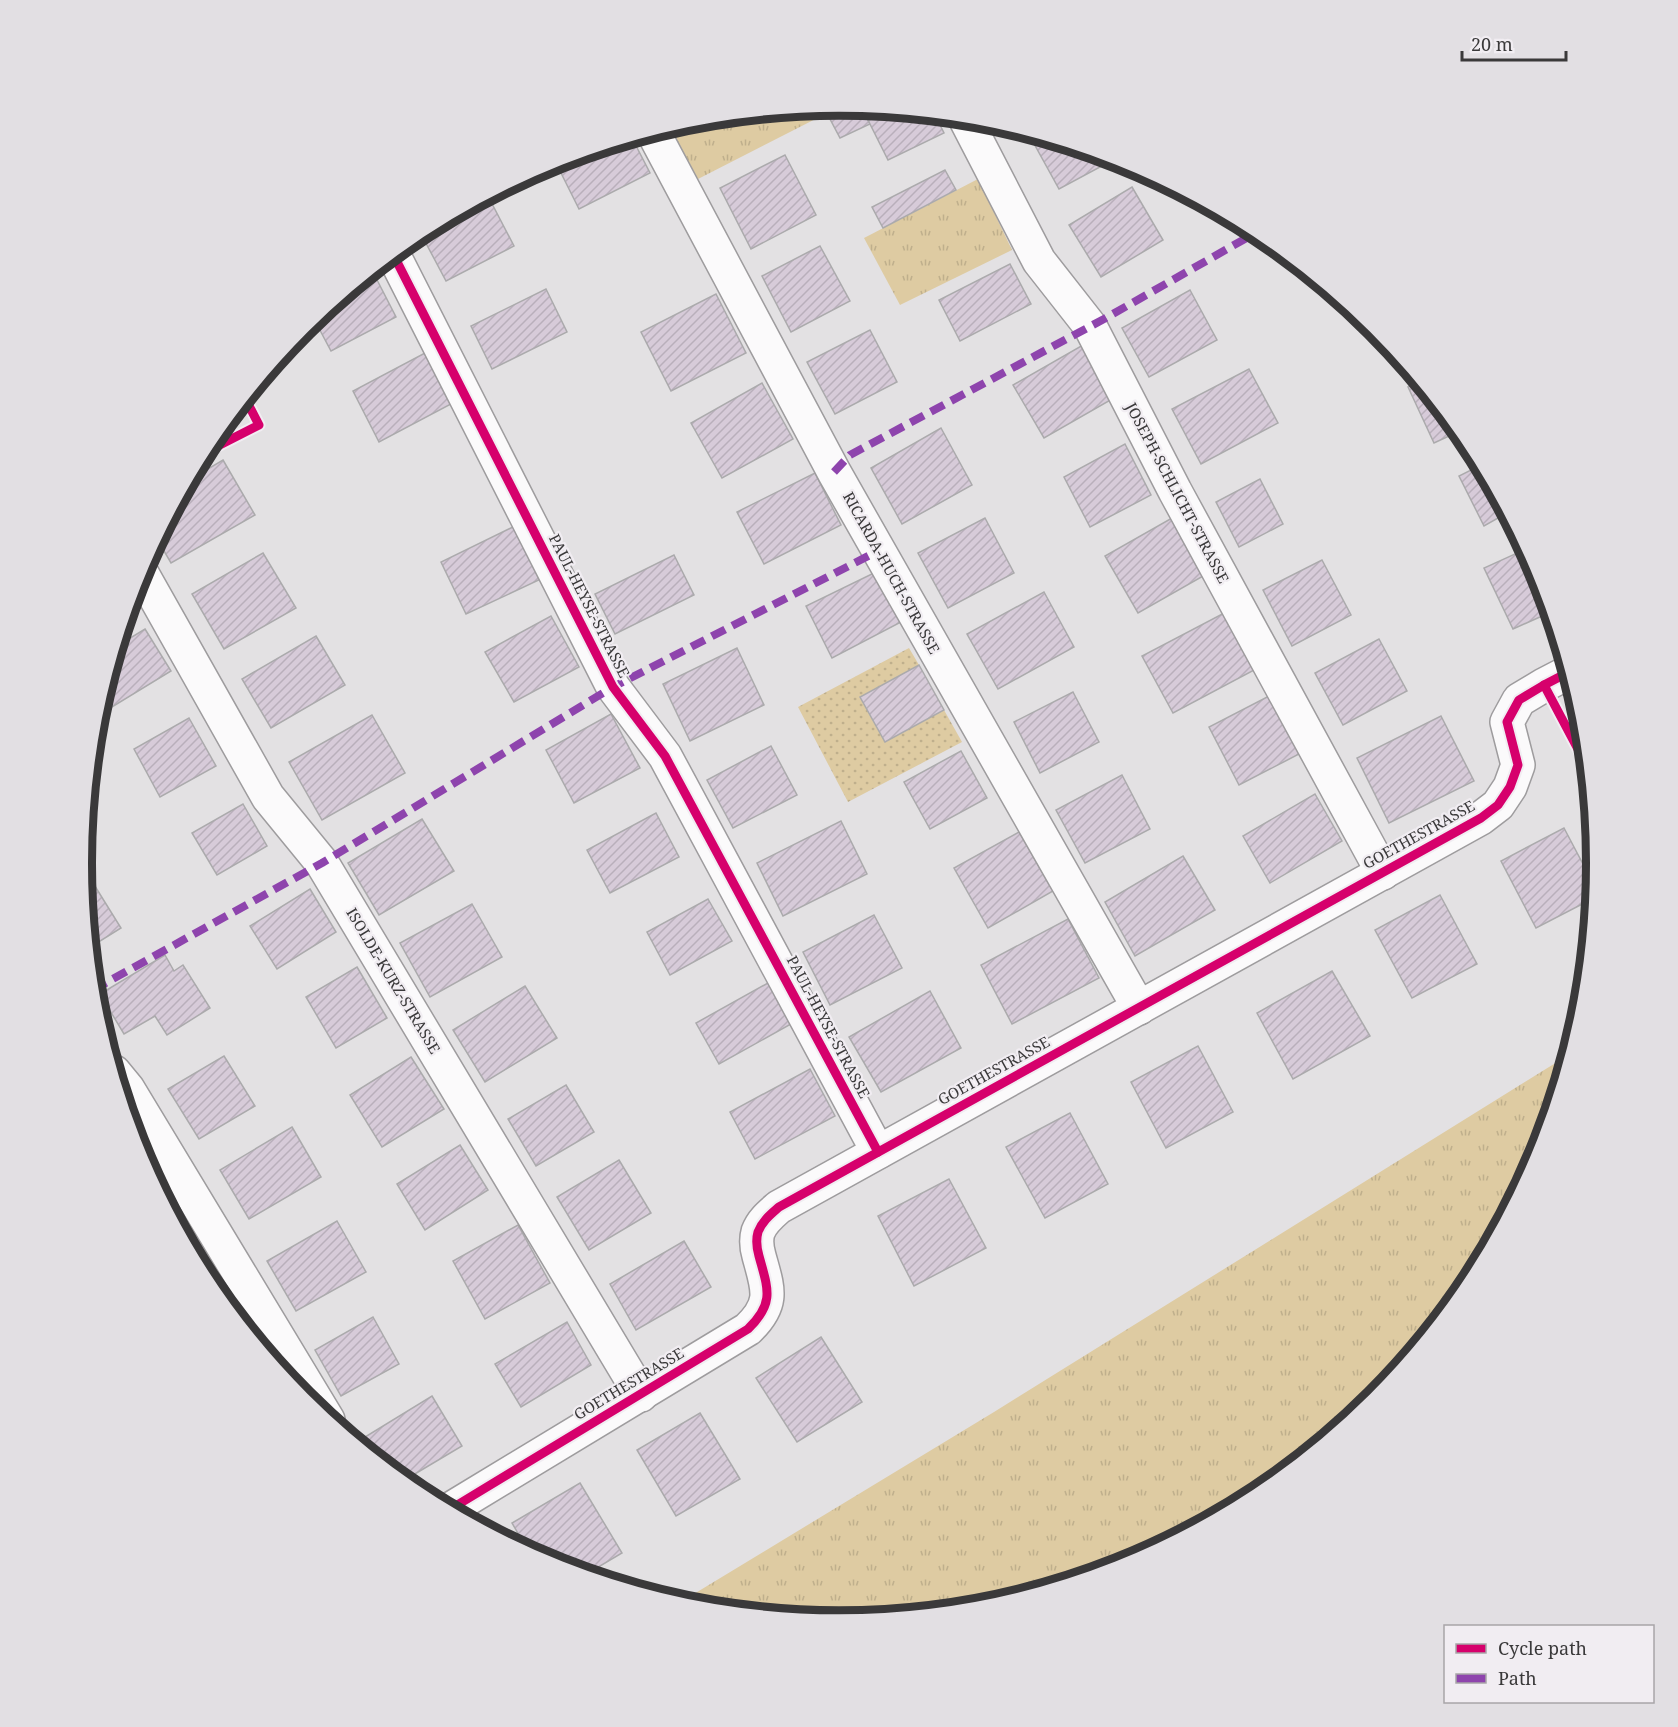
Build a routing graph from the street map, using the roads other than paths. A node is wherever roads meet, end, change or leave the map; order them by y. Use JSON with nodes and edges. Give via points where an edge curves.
{"nodes":[{"id":1,"x":970,"y":127,"type":"edge"},
{"id":2,"x":657,"y":138,"type":"edge"},
{"id":3,"x":397,"y":261,"type":"edge"},
{"id":4,"x":146,"y":581,"type":"edge"},
{"id":5,"x":1562,"y":676,"type":"edge"},
{"id":6,"x":1383,"y":873,"type":"junction"},
{"id":7,"x":1139,"y":1008,"type":"junction"},
{"id":8,"x":126,"y":1086,"type":"edge"},
{"id":9,"x":878,"y":1152,"type":"junction"},
{"id":10,"x":313,"y":1394,"type":"edge"},
{"id":11,"x":641,"y":1395,"type":"junction"},
{"id":12,"x":456,"y":1506,"type":"edge"}],
"edges":[{"from":1,"to":6,"type":"street","name":"JOSEPH-SCHLICHT-STRASSE","via":[[1039,261],[1090,326]]},
{"from":2,"to":7,"type":"street","name":"RICARDA-HUCH-STRASSE","via":[[839,482]]},
{"from":3,"to":9,"type":"street","name":"PAUL-HEYSE-STRASSE","via":[[613,687],[666,756]]},
{"from":4,"to":11,"type":"street","name":"ISOLDE-KURZ-STRASSE","via":[[268,797],[322,862]]},
{"from":5,"to":6,"type":"street","name":"GOETHESTRASSE","via":[[1519,700],[1507,723],[1518,765],[1498,805]]},
{"from":6,"to":7,"type":"street","name":"GOETHESTRASSE"},
{"from":7,"to":9,"type":"street","name":"GOETHESTRASSE"},
{"from":8,"to":10,"type":"street"},
{"from":9,"to":11,"type":"street","name":"GOETHESTRASSE","via":[[799,1195],[766,1219],[757,1234],[767,1288],[761,1317]]},
{"from":11,"to":12,"type":"street","name":"GOETHESTRASSE"}]}
